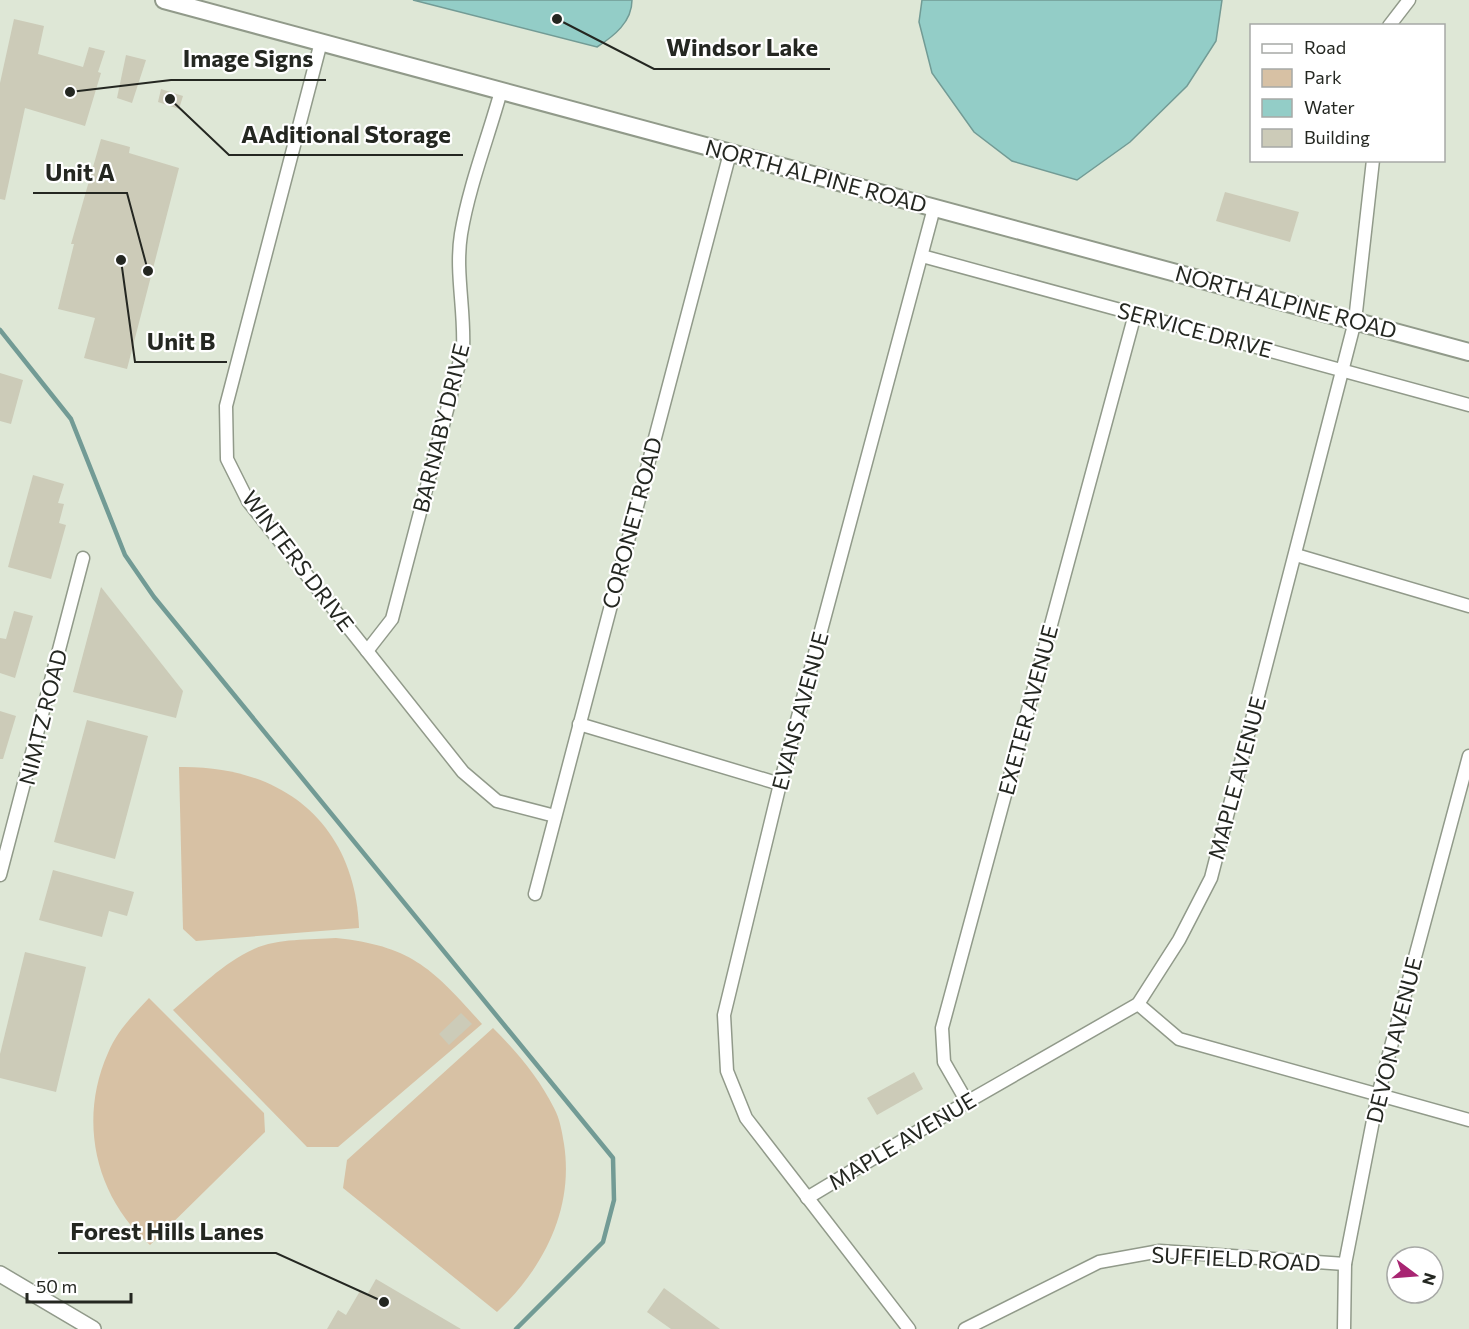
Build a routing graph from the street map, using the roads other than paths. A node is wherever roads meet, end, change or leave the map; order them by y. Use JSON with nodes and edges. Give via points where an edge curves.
{"nodes":[{"id":1,"x":164,"y":0,"type":"edge"},
{"id":2,"x":1409,"y":0,"type":"edge"},
{"id":3,"x":1391,"y":24,"type":"edge"},
{"id":4,"x":321,"y":42,"type":"junction"},
{"id":5,"x":501,"y":91,"type":"junction"},
{"id":6,"x":730,"y":153,"type":"junction"},
{"id":7,"x":1373,"y":162,"type":"edge"},
{"id":8,"x":934,"y":208,"type":"junction"},
{"id":9,"x":922,"y":256,"type":"junction"},
{"id":10,"x":1135,"y":314,"type":"junction"},
{"id":11,"x":1355,"y":321,"type":"junction"},
{"id":12,"x":1469,"y":352,"type":"edge"},
{"id":13,"x":1343,"y":370,"type":"junction"},
{"id":14,"x":1469,"y":405,"type":"edge"},
{"id":15,"x":1296,"y":555,"type":"junction"},
{"id":16,"x":83,"y":558,"type":"dead end"},
{"id":17,"x":1469,"y":606,"type":"edge"},
{"id":18,"x":368,"y":651,"type":"junction"},
{"id":19,"x":579,"y":724,"type":"junction"},
{"id":20,"x":1469,"y":756,"type":"edge"},
{"id":21,"x":780,"y":784,"type":"junction"},
{"id":22,"x":555,"y":816,"type":"junction"},
{"id":23,"x":6,"y":836,"type":"edge"},
{"id":24,"x":0,"y":875,"type":"edge"},
{"id":25,"x":534,"y":894,"type":"dead end"},
{"id":26,"x":1138,"y":1004,"type":"junction"},
{"id":27,"x":1378,"y":1095,"type":"junction"},
{"id":28,"x":967,"y":1102,"type":"junction"},
{"id":29,"x":1469,"y":1120,"type":"edge"},
{"id":30,"x":807,"y":1198,"type":"junction"},
{"id":31,"x":1345,"y":1264,"type":"junction"},
{"id":32,"x":0,"y":1274,"type":"edge"},
{"id":33,"x":93,"y":1329,"type":"edge"},
{"id":34,"x":909,"y":1329,"type":"edge"},
{"id":35,"x":965,"y":1329,"type":"edge"},
{"id":36,"x":1344,"y":1329,"type":"edge"}],
"edges":[{"from":1,"to":4,"type":"main road","name":"NORTH ALPINE ROAD"},
{"from":2,"to":3,"type":"street"},
{"from":4,"to":5,"type":"main road","name":"NORTH ALPINE ROAD"},
{"from":4,"to":18,"type":"street","name":"WINTERS DRIVE","via":[[226,406],[227,459],[248,501]]},
{"from":5,"to":6,"type":"main road","name":"NORTH ALPINE ROAD"},
{"from":5,"to":18,"type":"street","name":"BARNABY DRIVE","via":[[461,233],[458,266],[465,318],[463,349],[392,619]]},
{"from":6,"to":8,"type":"main road","name":"NORTH ALPINE ROAD"},
{"from":6,"to":19,"type":"street","name":"CORONET ROAD"},
{"from":7,"to":11,"type":"street","name":"MAPLE AVENUE"},
{"from":8,"to":9,"type":"street","name":"EVANS AVENUE"},
{"from":8,"to":11,"type":"main road","name":"NORTH ALPINE ROAD"},
{"from":9,"to":10,"type":"street","name":"SERVICE DRIVE"},
{"from":9,"to":21,"type":"street","name":"EVANS AVENUE"},
{"from":10,"to":13,"type":"street","name":"SERVICE DRIVE"},
{"from":10,"to":28,"type":"street","name":"EXETER AVENUE","via":[[942,1028],[944,1062]]},
{"from":11,"to":12,"type":"main road","name":"NORTH ALPINE ROAD"},
{"from":11,"to":13,"type":"street","name":"MAPLE AVENUE"},
{"from":13,"to":14,"type":"street","name":"SERVICE DRIVE"},
{"from":13,"to":15,"type":"street","name":"MAPLE AVENUE"},
{"from":15,"to":17,"type":"street"},
{"from":15,"to":26,"type":"street","name":"MAPLE AVENUE","via":[[1211,878],[1179,940]]},
{"from":16,"to":23,"type":"street","name":"NIMTZ ROAD"},
{"from":18,"to":22,"type":"street","name":"WINTERS DRIVE","via":[[463,772],[497,801]]},
{"from":19,"to":21,"type":"street"},
{"from":19,"to":22,"type":"street","name":"CORONET ROAD"},
{"from":20,"to":27,"type":"street","name":"DEVON AVENUE"},
{"from":21,"to":30,"type":"street","name":"EVANS AVENUE","via":[[724,1015],[727,1071],[746,1118]]},
{"from":22,"to":25,"type":"street","name":"CORONET ROAD"},
{"from":23,"to":24,"type":"street","name":"NIMTZ ROAD"},
{"from":26,"to":27,"type":"street","via":[[1179,1039]]},
{"from":26,"to":28,"type":"street","name":"MAPLE AVENUE"},
{"from":27,"to":29,"type":"street"},
{"from":27,"to":31,"type":"street","name":"DEVON AVENUE"},
{"from":28,"to":30,"type":"street","name":"MAPLE AVENUE"},
{"from":30,"to":34,"type":"street","name":"EVANS AVENUE"},
{"from":31,"to":35,"type":"street","name":"SUFFIELD ROAD","via":[[1160,1251],[1099,1262]]},
{"from":31,"to":36,"type":"street","name":"DEVON AVENUE"},
{"from":32,"to":33,"type":"street"}]}
